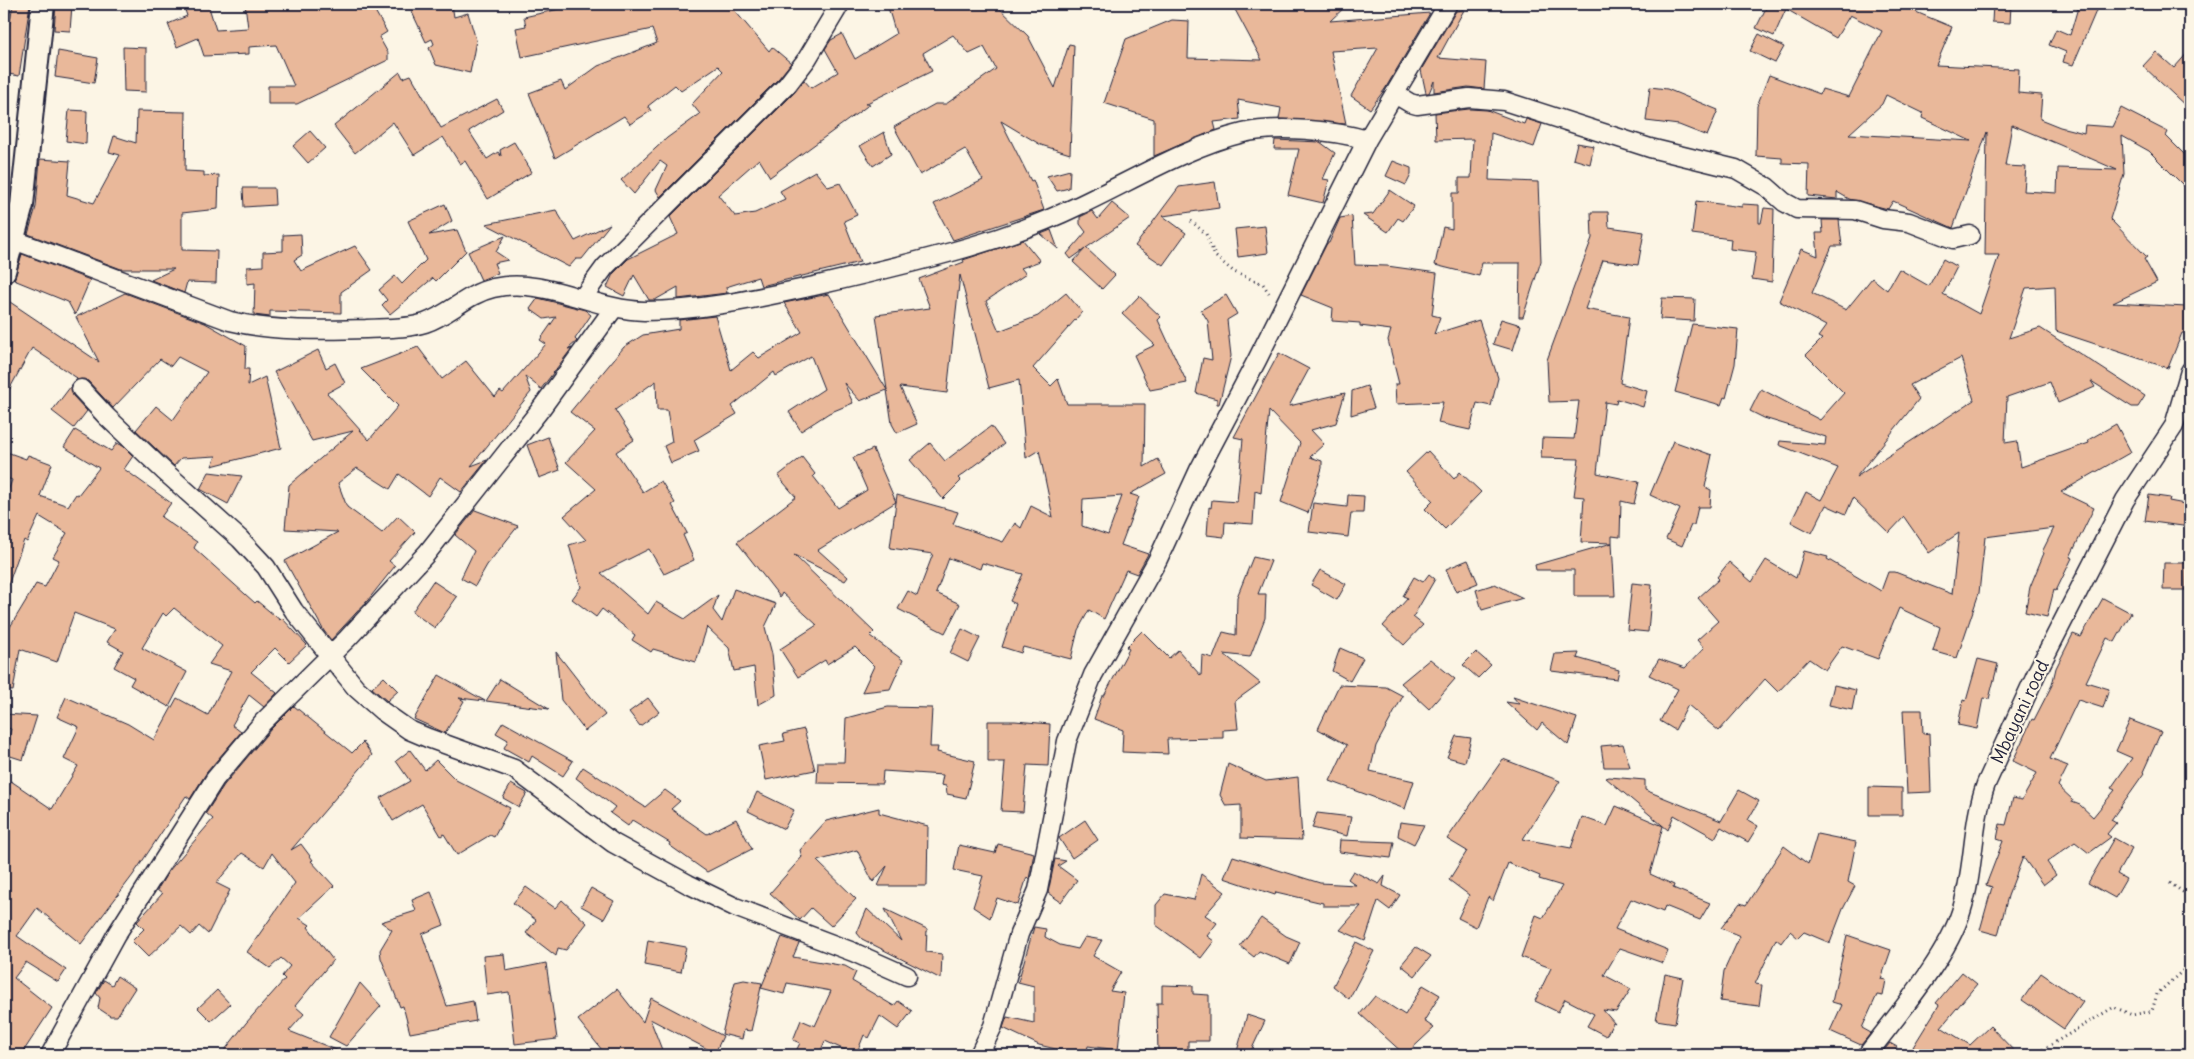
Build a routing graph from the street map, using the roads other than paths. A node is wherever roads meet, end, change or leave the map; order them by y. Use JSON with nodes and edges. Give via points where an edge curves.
{"nodes":[{"id":1,"x":43,"y":4,"type":"edge"},
{"id":2,"x":840,"y":4,"type":"edge"},
{"id":3,"x":1448,"y":4,"type":"edge"},
{"id":4,"x":1394,"y":94,"type":"junction"},
{"id":5,"x":1367,"y":140,"type":"junction"},
{"id":6,"x":1970,"y":236,"type":"dead end"},
{"id":7,"x":14,"y":240,"type":"junction"},
{"id":8,"x":4,"y":268,"type":"edge"},
{"id":9,"x":583,"y":297,"type":"junction"},
{"id":10,"x":614,"y":308,"type":"junction"},
{"id":11,"x":2190,"y":371,"type":"edge"},
{"id":12,"x":81,"y":389,"type":"dead end"},
{"id":13,"x":330,"y":655,"type":"junction"},
{"id":14,"x":907,"y":976,"type":"dead end"},
{"id":15,"x":50,"y":1055,"type":"edge"},
{"id":16,"x":979,"y":1055,"type":"edge"},
{"id":17,"x":1866,"y":1055,"type":"edge"}],
"edges":[{"from":1,"to":7,"type":"street","via":[[26,177]]},
{"from":2,"to":9,"type":"street","via":[[807,59],[787,85],[604,268]]},
{"from":3,"to":4,"type":"street"},
{"from":4,"to":5,"type":"street"},
{"from":4,"to":6,"type":"street","via":[[1417,105],[1469,98],[1504,101],[1650,148],[1736,169],[1797,210],[1855,210],[1883,219],[1908,222],[1953,239]]},
{"from":5,"to":10,"type":"street","via":[[1313,132],[1246,132],[1168,162],[1050,218],[972,246],[911,263],[722,305],[643,311]]},
{"from":5,"to":16,"type":"street","via":[[1195,478],[1158,560],[1107,648],[1078,710],[1067,741],[1038,890],[1019,934],[993,1026]]},
{"from":7,"to":8,"type":"street"},
{"from":7,"to":9,"type":"street","via":[[259,328],[328,330],[414,326],[443,316],[476,294],[493,288],[536,288]]},
{"from":9,"to":10,"type":"street"},
{"from":10,"to":13,"type":"street","via":[[540,410],[427,553]]},
{"from":11,"to":17,"type":"street","name":"Mbayani road","via":[[2174,426],[2126,500],[2038,670],[1986,784],[1979,803],[1962,910],[1952,936],[1914,993]]},
{"from":12,"to":13,"type":"street","via":[[164,471],[240,539],[266,567],[294,611]]},
{"from":13,"to":14,"type":"street","via":[[356,688],[409,730],[514,769],[613,843],[650,865],[735,907]]},
{"from":13,"to":15,"type":"street","via":[[263,722],[215,779],[116,935]]}]}
